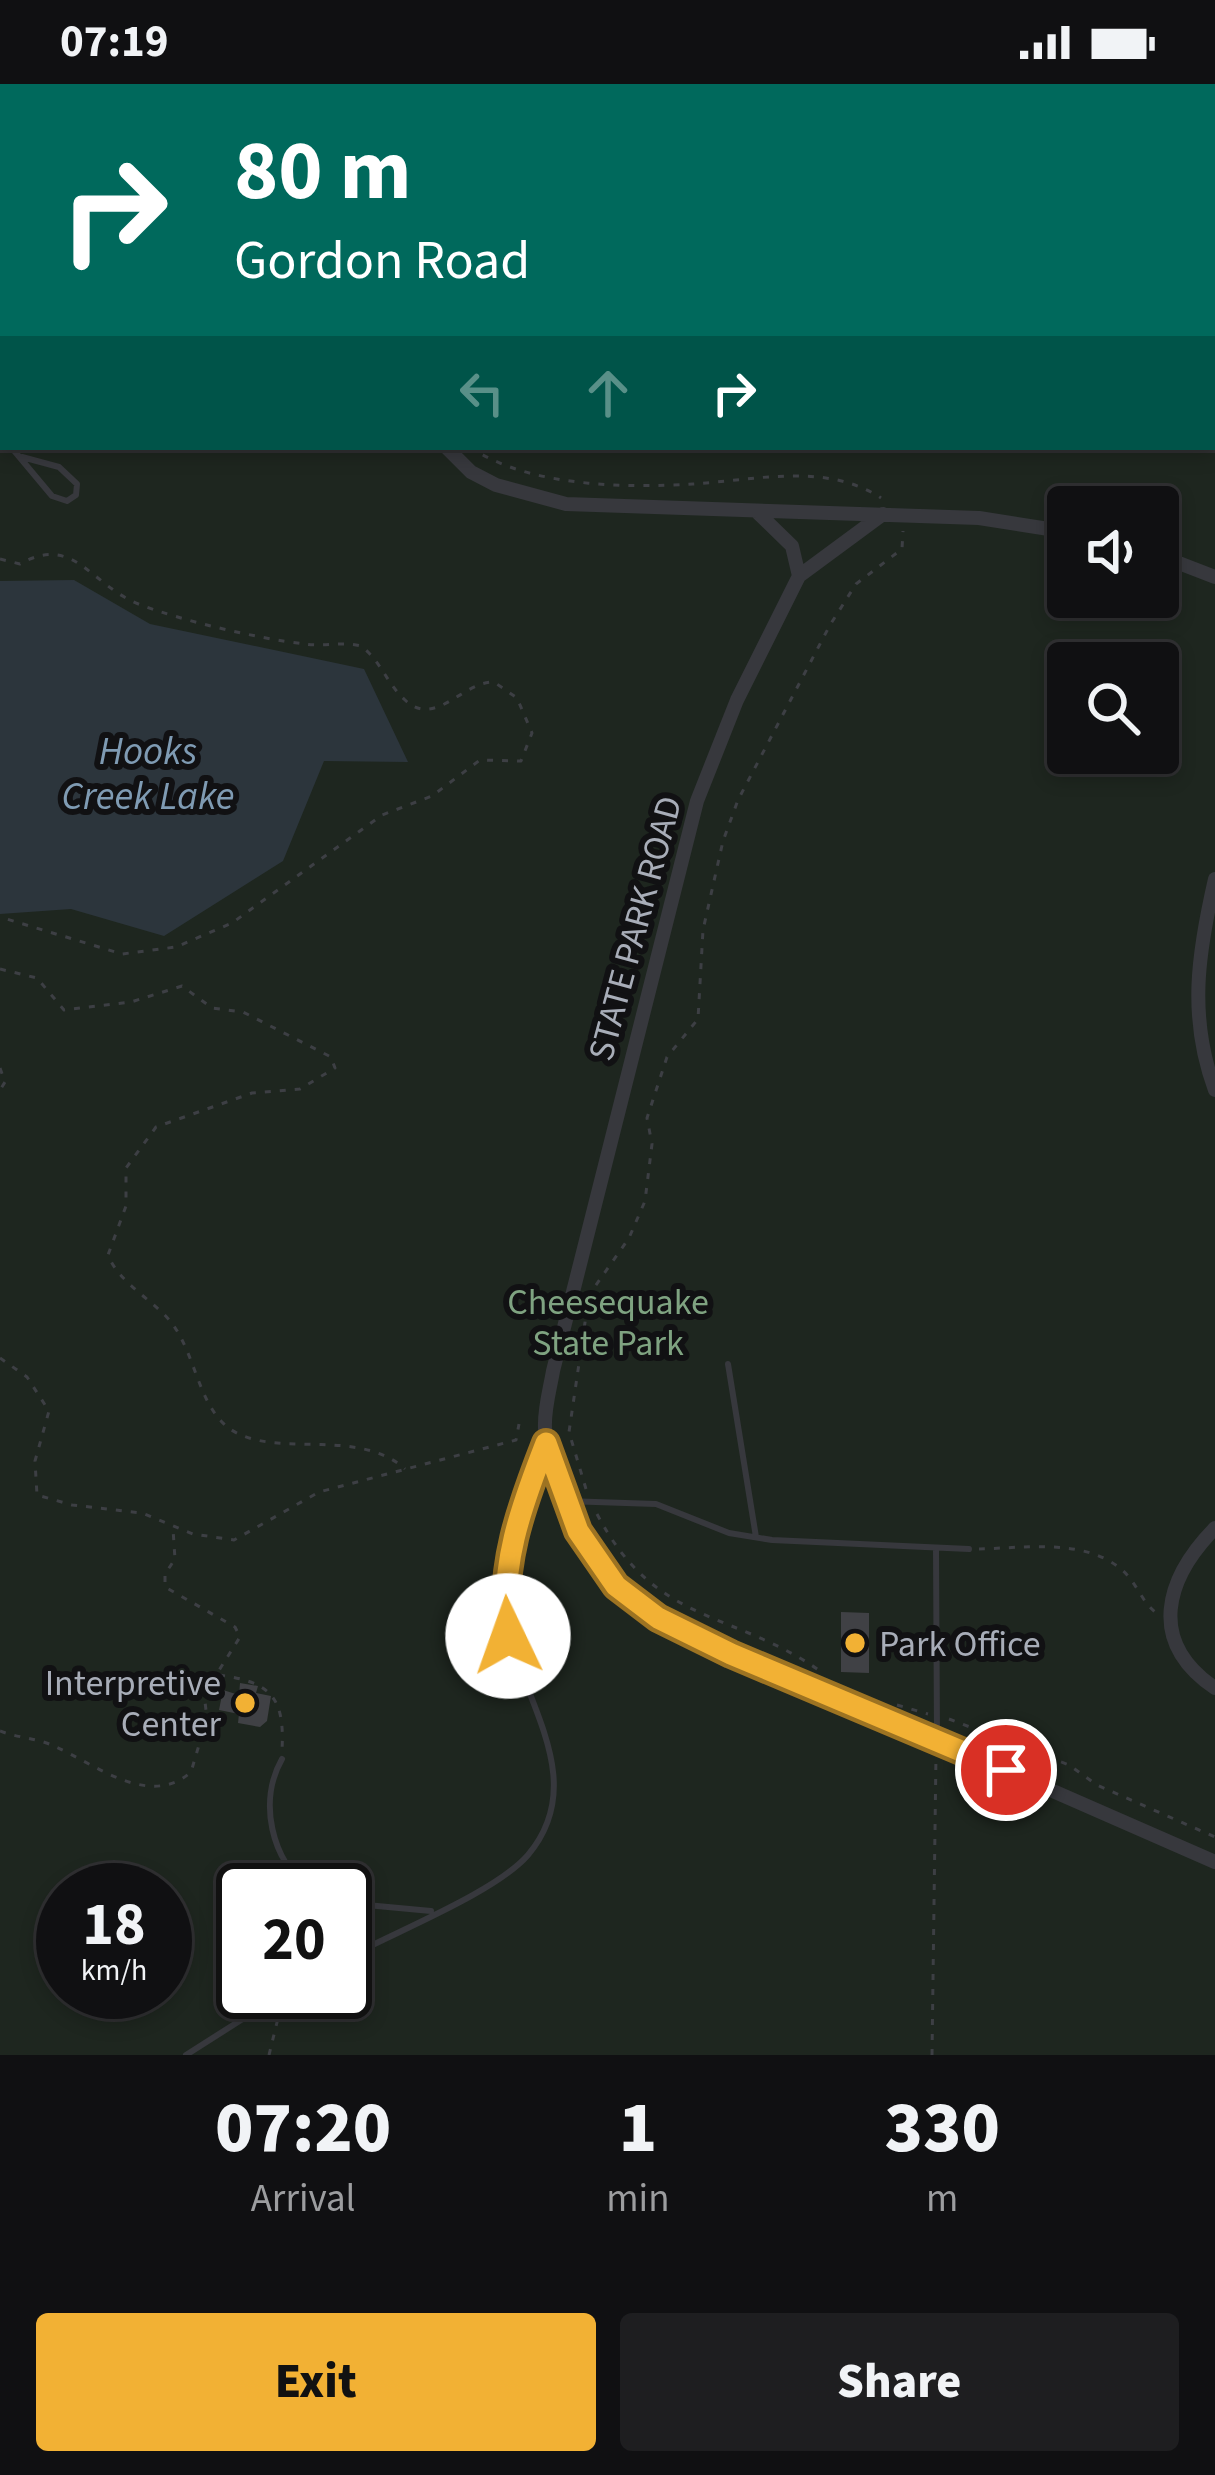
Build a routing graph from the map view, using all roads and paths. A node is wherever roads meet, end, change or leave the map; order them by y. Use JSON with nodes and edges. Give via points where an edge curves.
{"nodes":[{"id":1,"x":14,"y":450,"type":"edge"},
{"id":2,"x":449,"y":450,"type":"edge"},
{"id":3,"x":475,"y":450,"type":"edge"},
{"id":4,"x":22,"y":457,"type":"junction"},
{"id":5,"x":884,"y":509,"type":"junction"},
{"id":6,"x":757,"y":512,"type":"junction"},
{"id":7,"x":902,"y":528,"type":"dead end"},
{"id":8,"x":1047,"y":529,"type":"edge"},
{"id":9,"x":0,"y":560,"type":"edge"},
{"id":10,"x":1179,"y":563,"type":"edge"},
{"id":11,"x":799,"y":576,"type":"junction"},
{"id":12,"x":1215,"y":577,"type":"edge"},
{"id":13,"x":1215,"y":879,"type":"edge"},
{"id":14,"x":0,"y":917,"type":"edge"},
{"id":15,"x":0,"y":969,"type":"edge"},
{"id":16,"x":0,"y":1068,"type":"edge"},
{"id":17,"x":0,"y":1090,"type":"edge"},
{"id":18,"x":1215,"y":1090,"type":"edge"},
{"id":19,"x":0,"y":1358,"type":"edge"},
{"id":20,"x":728,"y":1364,"type":"dead end"},
{"id":21,"x":519,"y":1424,"type":"dead end"},
{"id":22,"x":546,"y":1443,"type":"junction"},
{"id":23,"x":405,"y":1468,"type":"junction"},
{"id":24,"x":566,"y":1501,"type":"junction"},
{"id":25,"x":592,"y":1504,"type":"junction"},
{"id":26,"x":173,"y":1527,"type":"junction"},
{"id":27,"x":1215,"y":1528,"type":"edge"},
{"id":28,"x":756,"y":1537,"type":"junction"},
{"id":29,"x":936,"y":1548,"type":"junction"},
{"id":30,"x":969,"y":1549,"type":"joint"},
{"id":31,"x":1170,"y":1621,"type":"junction"},
{"id":32,"x":217,"y":1675,"type":"junction"},
{"id":33,"x":837,"y":1683,"type":"dead end"},
{"id":34,"x":1215,"y":1688,"type":"edge"},
{"id":35,"x":884,"y":1702,"type":"dead end"},
{"id":36,"x":937,"y":1716,"type":"junction"},
{"id":37,"x":0,"y":1731,"type":"edge"},
{"id":38,"x":937,"y":1740,"type":"junction"},
{"id":39,"x":281,"y":1759,"type":"joint"},
{"id":40,"x":1215,"y":1837,"type":"edge"},
{"id":41,"x":1215,"y":1862,"type":"edge"},
{"id":42,"x":288,"y":1863,"type":"edge"},
{"id":43,"x":372,"y":1905,"type":"edge"},
{"id":44,"x":436,"y":1911,"type":"junction"},
{"id":45,"x":372,"y":1945,"type":"edge"},
{"id":46,"x":243,"y":2019,"type":"edge"},
{"id":47,"x":278,"y":2019,"type":"edge"},
{"id":48,"x":186,"y":2055,"type":"edge"},
{"id":49,"x":268,"y":2055,"type":"edge"},
{"id":50,"x":932,"y":2055,"type":"edge"}],
"edges":[{"from":1,"to":4,"type":"lane"},
{"from":2,"to":6,"type":"street","via":[[511,492],[566,504]]},
{"from":3,"to":5,"type":"path","via":[[535,473],[643,486],[841,478],[862,485]]},
{"from":4,"to":4,"type":"lane","via":[[52,496],[76,495],[70,473]]},
{"from":5,"to":6,"type":"street"},
{"from":5,"to":8,"type":"street"},
{"from":5,"to":11,"type":"street","name":"STATE PARK ROAD"},
{"from":6,"to":11,"type":"street","via":[[792,546]]},
{"from":7,"to":25,"type":"path","via":[[902,549],[856,584],[830,625],[723,841],[703,930],[698,1019],[667,1057],[647,1118],[645,1201],[589,1295],[569,1432]]},
{"from":9,"to":14,"type":"path","via":[[20,564],[43,551],[63,552],[165,614],[303,644],[361,646],[420,709],[494,682],[517,698],[532,733],[521,761],[480,760],[432,796],[382,814],[194,942],[122,954]]},
{"from":10,"to":12,"type":"street"},
{"from":11,"to":22,"type":"street","name":"STATE PARK ROAD","via":[[697,801],[553,1371]]},
{"from":13,"to":18,"type":"street","via":[[1198,949],[1196,1003]]},
{"from":15,"to":23,"type":"path","via":[[37,978],[64,1010],[182,986],[212,1008],[243,1012],[331,1058],[335,1067],[317,1082],[252,1093],[156,1127],[127,1168],[126,1206],[108,1255],[173,1326],[225,1425],[259,1440],[370,1449]]},
{"from":16,"to":17,"type":"path"},
{"from":19,"to":26,"type":"path","via":[[26,1377],[49,1411],[35,1461],[37,1495],[142,1513]]},
{"from":20,"to":28,"type":"lane"},
{"from":21,"to":23,"type":"path","via":[[516,1440]]},
{"from":22,"to":24,"type":"street"},
{"from":22,"to":44,"type":"lane","via":[[514,1529],[503,1599],[508,1636],[550,1737],[547,1820],[528,1855]]},
{"from":23,"to":26,"type":"path","via":[[319,1492],[234,1540]]},
{"from":24,"to":25,"type":"lane"},
{"from":24,"to":38,"type":"street","via":[[616,1586],[658,1618]]},
{"from":25,"to":28,"type":"lane","via":[[656,1504]]},
{"from":25,"to":33,"type":"path","via":[[618,1554],[655,1589]]},
{"from":26,"to":32,"type":"path","via":[[175,1559],[165,1587],[238,1632],[238,1646]]},
{"from":27,"to":31,"type":"street","via":[[1175,1577]]},
{"from":28,"to":29,"type":"lane"},
{"from":29,"to":30,"type":"lane"},
{"from":29,"to":36,"type":"lane"},
{"from":30,"to":31,"type":"path","via":[[1058,1548],[1103,1557]]},
{"from":31,"to":34,"type":"street","via":[[1190,1664]]},
{"from":32,"to":37,"type":"path","via":[[204,1694],[207,1718],[191,1772],[164,1788]]},
{"from":32,"to":39,"type":"path","via":[[269,1690],[283,1732]]},
{"from":35,"to":36,"type":"path"},
{"from":36,"to":38,"type":"lane"},
{"from":36,"to":40,"type":"path","via":[[1069,1765]]},
{"from":38,"to":41,"type":"street"},
{"from":38,"to":50,"type":"path"},
{"from":39,"to":42,"type":"lane","via":[[267,1808]]},
{"from":43,"to":44,"type":"lane"},
{"from":44,"to":45,"type":"lane"},
{"from":46,"to":48,"type":"lane"},
{"from":47,"to":49,"type":"path"}]}
